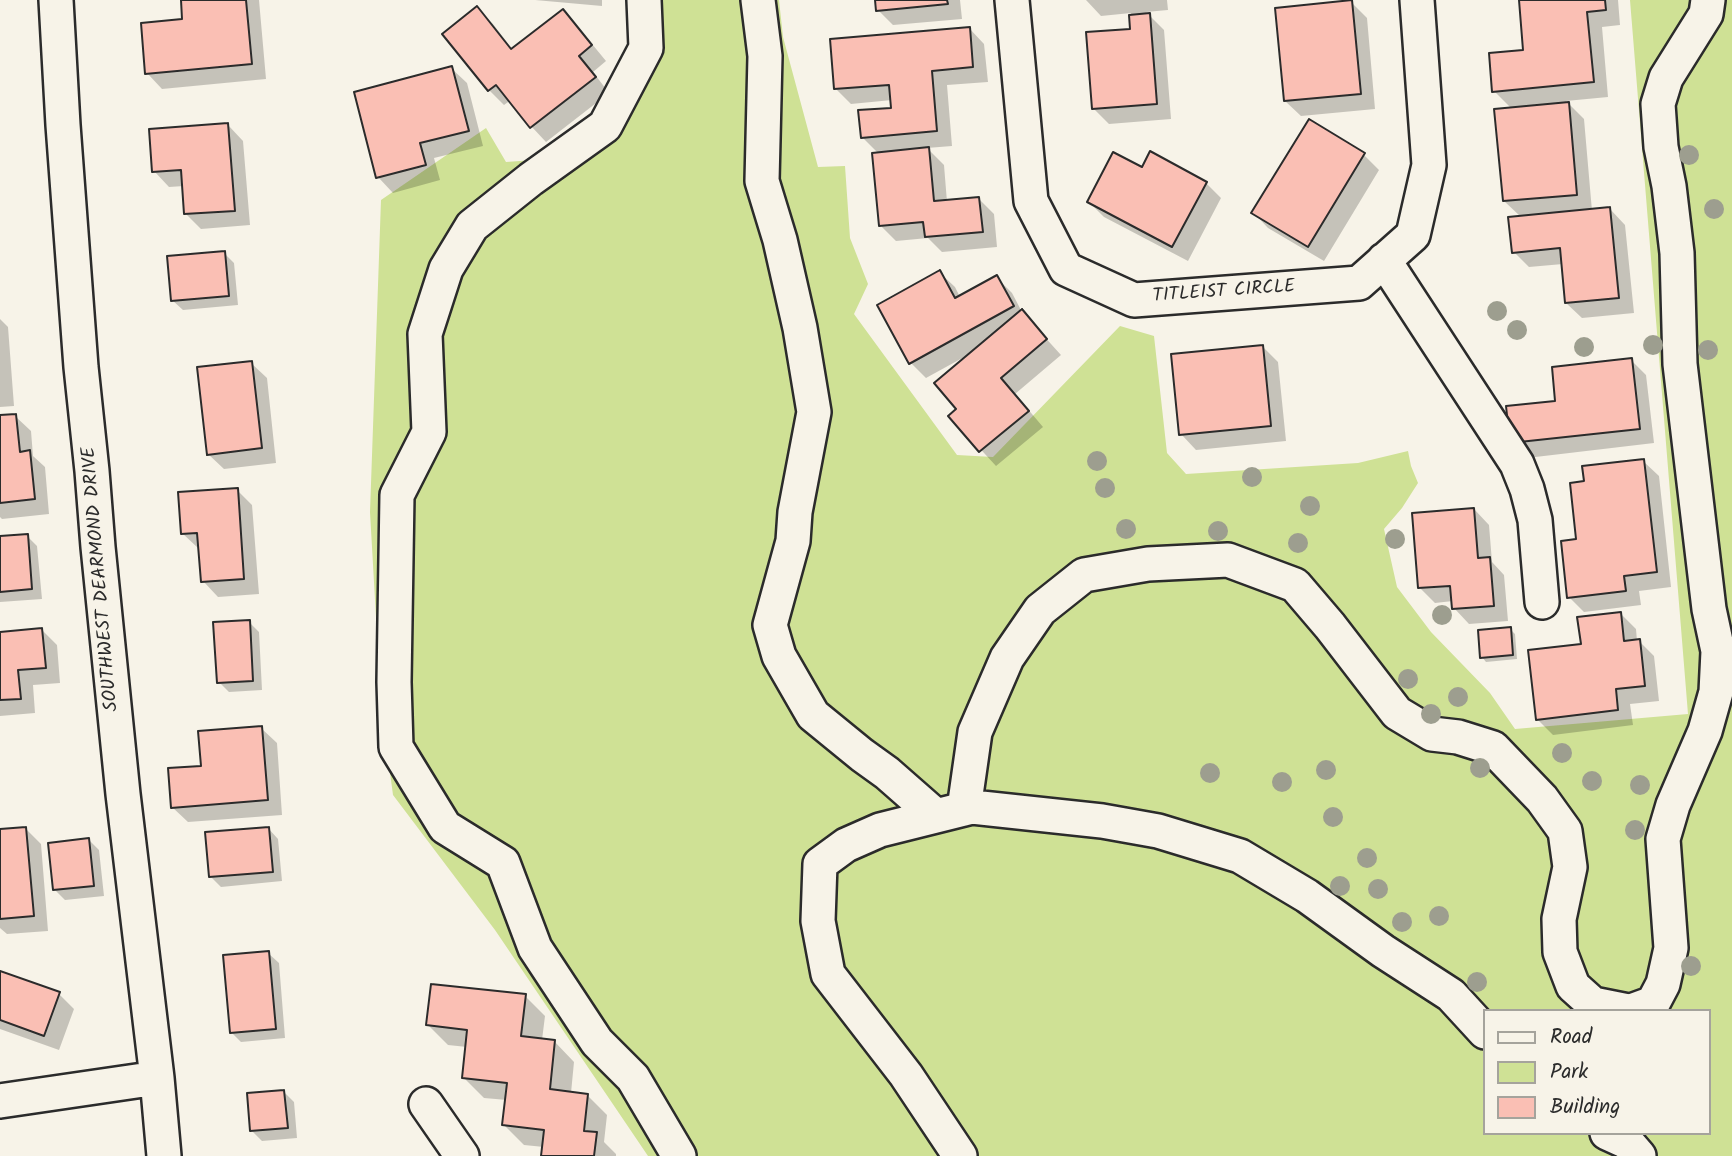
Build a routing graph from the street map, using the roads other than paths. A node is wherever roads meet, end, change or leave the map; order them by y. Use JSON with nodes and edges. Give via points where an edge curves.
{"nodes":[{"id":1,"x":56,"y":0,"type":"edge"},
{"id":2,"x":644,"y":0,"type":"edge"},
{"id":3,"x":758,"y":0,"type":"edge"},
{"id":4,"x":1012,"y":0,"type":"edge"},
{"id":5,"x":1417,"y":0,"type":"edge"},
{"id":6,"x":1708,"y":0,"type":"edge"},
{"id":7,"x":1384,"y":260,"type":"junction"},
{"id":8,"x":1542,"y":602,"type":"dead end"},
{"id":9,"x":950,"y":813,"type":"junction"},
{"id":10,"x":1619,"y":1009,"type":"edge"},
{"id":11,"x":1636,"y":1009,"type":"edge"},
{"id":12,"x":1484,"y":1031,"type":"edge"},
{"id":13,"x":157,"y":1078,"type":"junction"},
{"id":14,"x":0,"y":1101,"type":"edge"},
{"id":15,"x":426,"y":1104,"type":"dead end"},
{"id":16,"x":1611,"y":1135,"type":"edge"},
{"id":17,"x":164,"y":1156,"type":"edge"},
{"id":18,"x":461,"y":1156,"type":"edge"},
{"id":19,"x":679,"y":1156,"type":"edge"},
{"id":20,"x":960,"y":1156,"type":"edge"},
{"id":21,"x":1639,"y":1156,"type":"edge"}],
"edges":[{"from":1,"to":13,"type":"street","name":"SOUTHWEST DEARMOND DRIVE","via":[[80,367]]},
{"from":2,"to":19,"type":"street","via":[[646,48],[605,126],[472,226],[446,269],[425,334],[429,432],[397,495],[394,682],[396,747],[445,827],[503,863],[535,948],[597,1042],[633,1078]]},
{"from":3,"to":9,"type":"street","via":[[765,56],[762,181],[800,328],[814,412],[793,541],[770,625],[779,656],[813,715],[887,773]]},
{"from":4,"to":7,"type":"street","name":"TITLEIST CIRCLE","via":[[1031,201],[1066,269],[1134,300],[1359,283]]},
{"from":5,"to":7,"type":"street","name":"TITLEIST CIRCLE","via":[[1429,165],[1413,235]]},
{"from":6,"to":11,"type":"street","via":[[1706,13],[1666,78],[1658,104],[1677,253],[1680,364],[1717,651],[1716,692],[1663,839],[1671,948],[1663,984],[1653,1003]]},
{"from":7,"to":8,"type":"street","via":[[1517,464],[1535,520]]},
{"from":9,"to":10,"type":"street","via":[[967,780],[975,732],[1007,658],[1040,610],[1084,575],[1148,564],[1228,559],[1295,585],[1397,713],[1432,734],[1493,748],[1542,799],[1564,831],[1570,867],[1559,919],[1560,952],[1573,986],[1593,1004]]},
{"from":9,"to":12,"type":"street","via":[[972,807],[1102,821],[1158,831],[1240,856],[1451,995]]},
{"from":9,"to":20,"type":"street","via":[[880,830],[846,845],[820,864],[818,921],[828,974]]},
{"from":13,"to":14,"type":"street"},
{"from":13,"to":17,"type":"street","name":"SOUTHWEST DEARMOND DRIVE"},
{"from":15,"to":18,"type":"street"},
{"from":16,"to":21,"type":"street","via":[[1627,1142]]}]}
